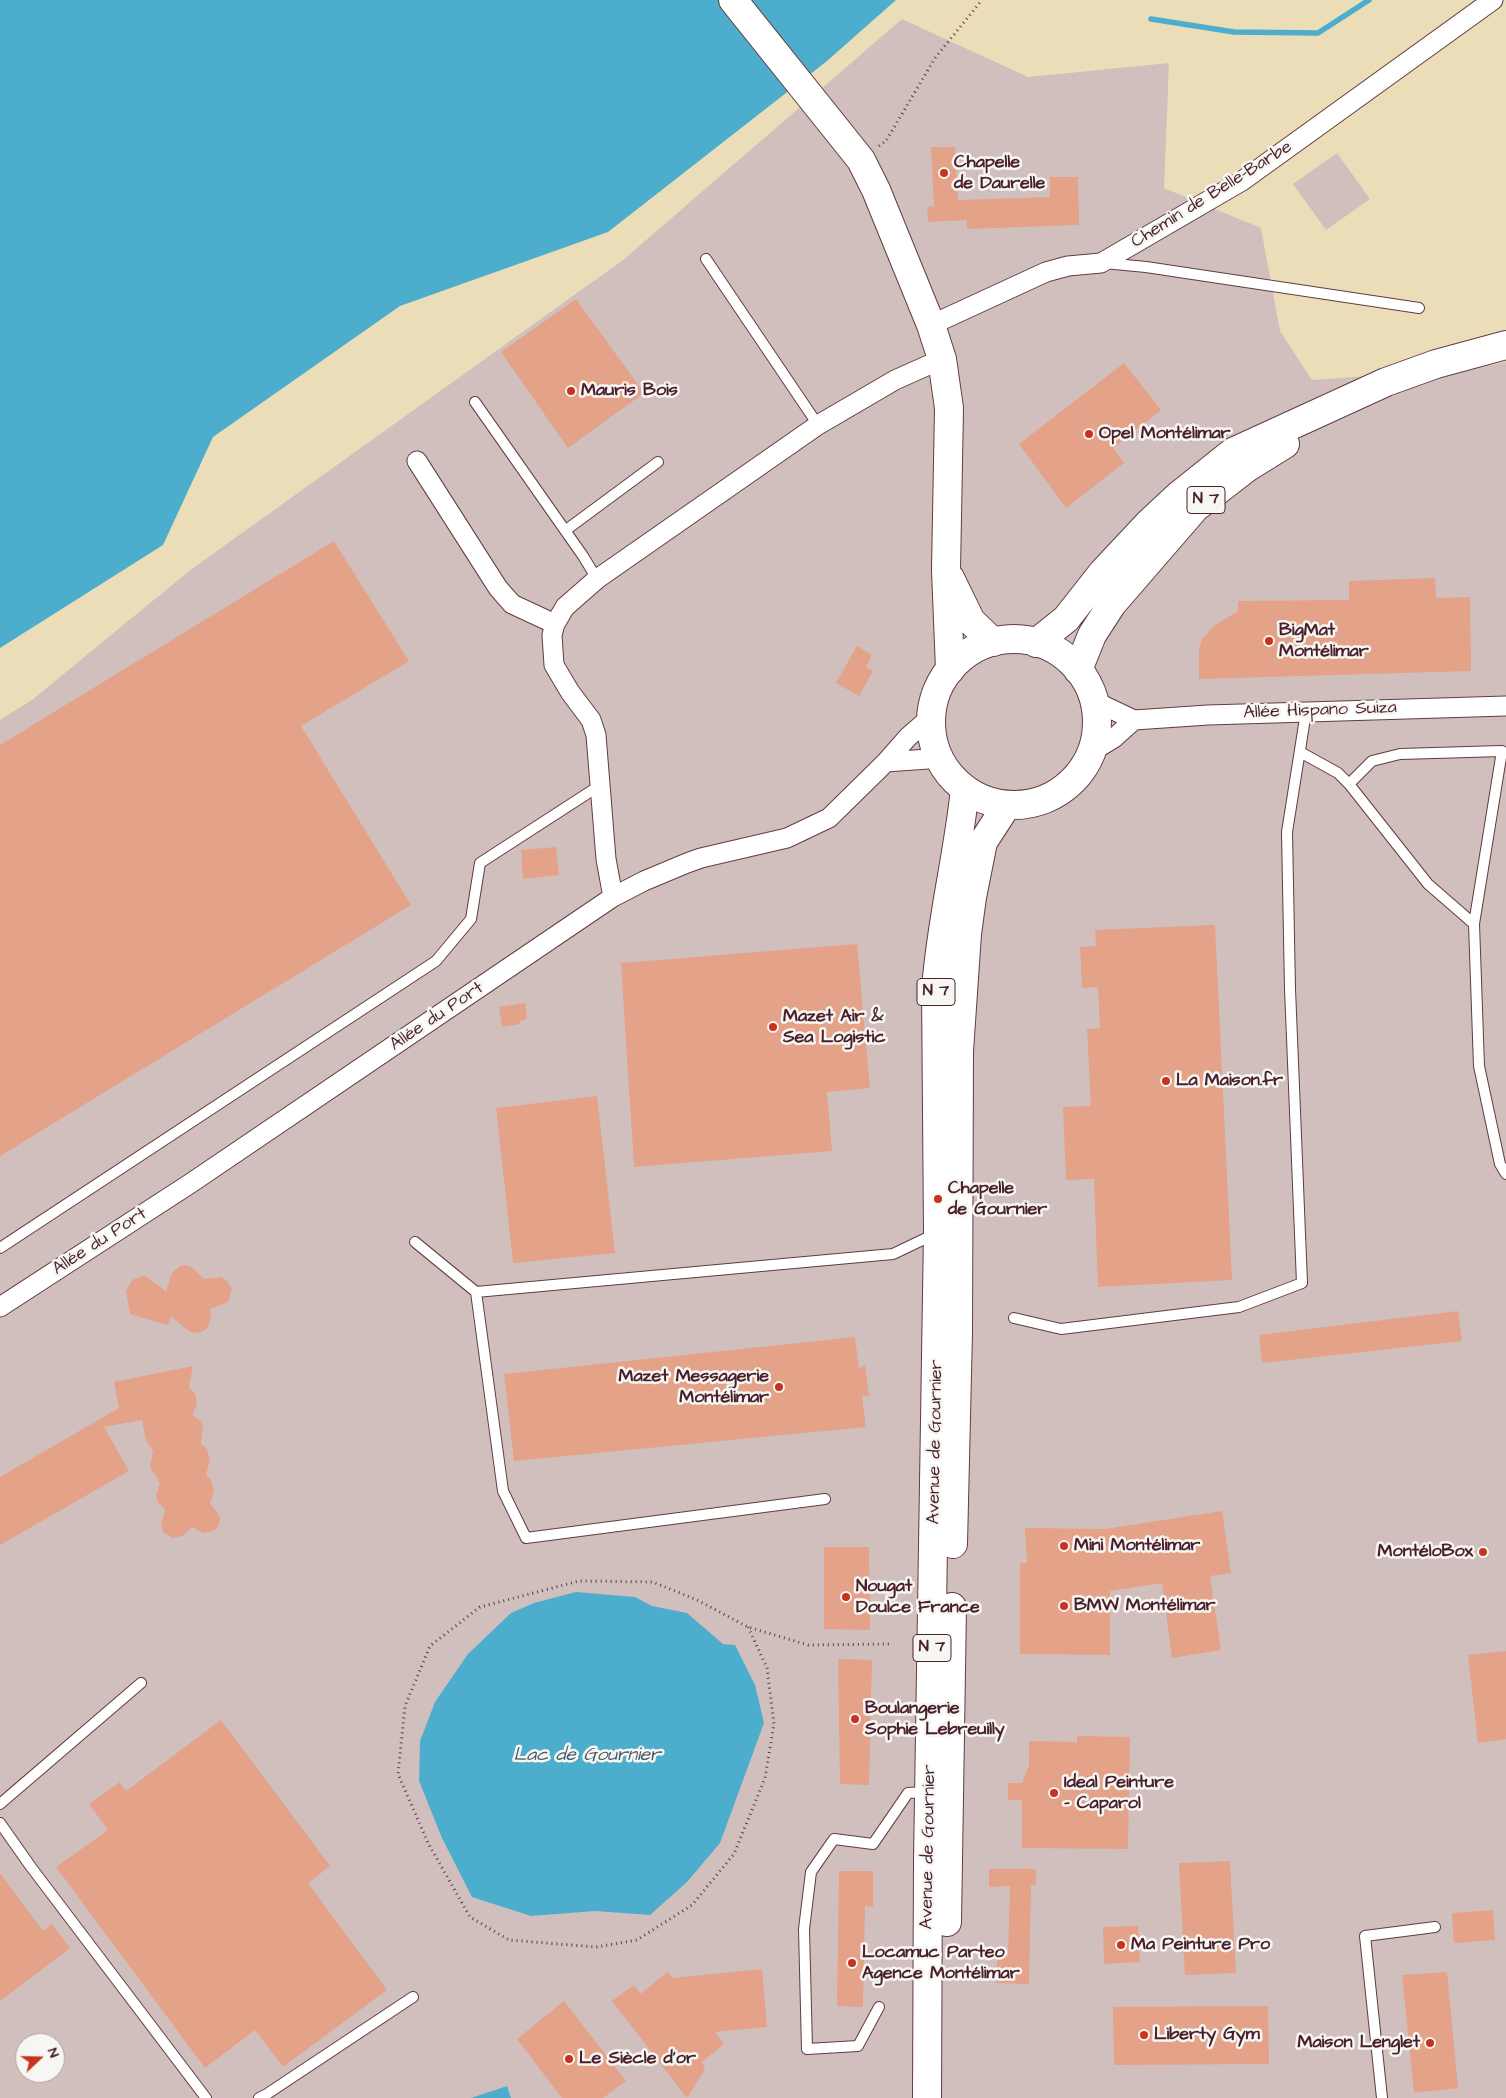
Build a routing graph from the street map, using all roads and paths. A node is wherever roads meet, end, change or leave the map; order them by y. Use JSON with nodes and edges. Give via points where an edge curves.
{"nodes":[{"id":1,"x":733,"y":0,"type":"edge"},
{"id":2,"x":982,"y":0,"type":"edge"},
{"id":3,"x":1493,"y":0,"type":"edge"},
{"id":4,"x":861,"y":160,"type":"junction"},
{"id":5,"x":706,"y":259,"type":"dead end"},
{"id":6,"x":1101,"y":263,"type":"junction"},
{"id":7,"x":1419,"y":308,"type":"dead end"},
{"id":8,"x":931,"y":325,"type":"junction"},
{"id":9,"x":1506,"y":345,"type":"edge"},
{"id":10,"x":942,"y":359,"type":"junction"},
{"id":11,"x":1386,"y":382,"type":"junction"},
{"id":12,"x":475,"y":402,"type":"dead end"},
{"id":13,"x":818,"y":425,"type":"junction"},
{"id":14,"x":417,"y":461,"type":"dead end"},
{"id":15,"x":658,"y":462,"type":"dead end"},
{"id":16,"x":566,"y":530,"type":"junction"},
{"id":17,"x":946,"y":570,"type":"junction"},
{"id":18,"x":597,"y":579,"type":"junction"},
{"id":19,"x":555,"y":624,"type":"junction"},
{"id":20,"x":993,"y":642,"type":"junction"},
{"id":21,"x":1036,"y":643,"type":"junction"},
{"id":22,"x":950,"y":670,"type":"junction"},
{"id":23,"x":1078,"y":670,"type":"junction"},
{"id":24,"x":1094,"y":701,"type":"junction"},
{"id":25,"x":1506,"y":706,"type":"edge"},
{"id":26,"x":1306,"y":712,"type":"junction"},
{"id":27,"x":932,"y":717,"type":"junction"},
{"id":28,"x":1134,"y":720,"type":"junction"},
{"id":29,"x":1504,"y":751,"type":"edge"},
{"id":30,"x":1092,"y":752,"type":"junction"},
{"id":31,"x":1300,"y":752,"type":"junction"},
{"id":32,"x":938,"y":756,"type":"junction"},
{"id":33,"x":886,"y":762,"type":"junction"},
{"id":34,"x":1349,"y":784,"type":"junction"},
{"id":35,"x":599,"y":786,"type":"junction"},
{"id":36,"x":964,"y":789,"type":"junction"},
{"id":37,"x":1007,"y":805,"type":"junction"},
{"id":38,"x":613,"y":897,"type":"junction"},
{"id":39,"x":1474,"y":924,"type":"junction"},
{"id":40,"x":1506,"y":1174,"type":"edge"},
{"id":41,"x":948,"y":1233,"type":"junction"},
{"id":42,"x":415,"y":1242,"type":"dead end"},
{"id":43,"x":0,"y":1248,"type":"edge"},
{"id":44,"x":476,"y":1292,"type":"junction"},
{"id":45,"x":0,"y":1307,"type":"edge"},
{"id":46,"x":1014,"y":1318,"type":"dead end"},
{"id":47,"x":825,"y":1499,"type":"dead end"},
{"id":48,"x":748,"y":1627,"type":"junction"},
{"id":49,"x":892,"y":1644,"type":"dead end"},
{"id":50,"x":141,"y":1683,"type":"dead end"},
{"id":51,"x":939,"y":1792,"type":"junction"},
{"id":52,"x":0,"y":1804,"type":"edge"},
{"id":53,"x":0,"y":1823,"type":"edge"},
{"id":54,"x":1435,"y":1927,"type":"dead end"},
{"id":55,"x":413,"y":1997,"type":"dead end"},
{"id":56,"x":879,"y":2007,"type":"dead end"},
{"id":57,"x":206,"y":2098,"type":"edge"},
{"id":58,"x":258,"y":2098,"type":"edge"},
{"id":59,"x":927,"y":2098,"type":"edge"},
{"id":60,"x":945,"y":2098,"type":"edge"},
{"id":61,"x":1382,"y":2098,"type":"edge"}],
"edges":[{"from":1,"to":4,"type":"main road"},
{"from":2,"to":4,"type":"path","via":[[934,58],[886,141]]},
{"from":3,"to":6,"type":"street","name":"Chemin de Belle-Barbe","via":[[1242,181]]},
{"from":4,"to":8,"type":"main road"},
{"from":5,"to":13,"type":"lane"},
{"from":6,"to":7,"type":"lane"},
{"from":6,"to":8,"type":"street","name":"Chemin de Belle-Barbe","via":[[1046,272]]},
{"from":8,"to":10,"type":"main road"},
{"from":9,"to":11,"type":"main road","number":"N 7"},
{"from":10,"to":13,"type":"street","via":[[895,380]]},
{"from":10,"to":17,"type":"main road","via":[[949,408]]},
{"from":11,"to":21,"type":"main road","number":"N 7","via":[[1233,452],[1148,524],[1103,572],[1066,619]]},
{"from":11,"to":23,"type":"main road","number":"N 7","via":[[1248,467],[1195,508],[1112,604],[1092,635]]},
{"from":12,"to":16,"type":"lane"},
{"from":13,"to":18,"type":"street"},
{"from":14,"to":19,"type":"street","via":[[498,588],[512,604]]},
{"from":15,"to":16,"type":"lane"},
{"from":16,"to":18,"type":"lane"},
{"from":17,"to":20,"type":"main road","via":[[971,621]]},
{"from":17,"to":22,"type":"main road"},
{"from":18,"to":19,"type":"street","via":[[565,606]]},
{"from":19,"to":35,"type":"street","via":[[552,635],[554,665],[591,720],[596,734]]},
{"from":20,"to":21,"type":"main road"},
{"from":20,"to":22,"type":"main road","via":[[964,656]]},
{"from":21,"to":23,"type":"main road","via":[[1060,654]]},
{"from":22,"to":27,"type":"main road","via":[[938,689]]},
{"from":23,"to":24,"type":"main road"},
{"from":24,"to":28,"type":"street","name":"Allée Hispano Suiza"},
{"from":24,"to":30,"type":"main road","via":[[1097,722]]},
{"from":25,"to":26,"type":"street","name":"Allée Hispano Suiza"},
{"from":26,"to":28,"type":"street","name":"Allée Hispano Suiza"},
{"from":26,"to":31,"type":"lane"},
{"from":27,"to":32,"type":"main road"},
{"from":27,"to":33,"type":"street","name":"Allée du Port"},
{"from":28,"to":30,"type":"street"},
{"from":29,"to":34,"type":"lane","via":[[1400,754],[1372,761]]},
{"from":29,"to":39,"type":"lane"},
{"from":30,"to":37,"type":"main road","via":[[1075,778],[1058,792],[1037,802]]},
{"from":31,"to":34,"type":"lane","via":[[1338,773]]},
{"from":31,"to":46,"type":"lane","via":[[1287,832],[1302,1283],[1239,1307],[1219,1310],[1061,1329]]},
{"from":32,"to":33,"type":"street"},
{"from":32,"to":36,"type":"main road"},
{"from":33,"to":38,"type":"street","name":"Allée du Port","via":[[828,818],[787,838],[694,860]]},
{"from":34,"to":39,"type":"lane","via":[[1428,884]]},
{"from":35,"to":38,"type":"street"},
{"from":35,"to":43,"type":"lane","via":[[480,863],[471,919],[436,961]]},
{"from":36,"to":37,"type":"main road","via":[[977,797]]},
{"from":36,"to":41,"type":"main road","name":"Avenue de Gournier","number":"N 7","via":[[936,989]]},
{"from":37,"to":41,"type":"main road","name":"Avenue de Gournier","number":"N 7","via":[[983,842],[972,897]]},
{"from":38,"to":45,"type":"street","name":"Allée du Port","via":[[191,1183]]},
{"from":39,"to":40,"type":"lane","via":[[1479,1066],[1500,1164]]},
{"from":41,"to":44,"type":"lane","via":[[893,1254]]},
{"from":41,"to":51,"type":"main road","name":"Avenue de Gournier","number":"N 7"},
{"from":42,"to":44,"type":"lane"},
{"from":44,"to":47,"type":"lane","via":[[503,1491],[526,1538]]},
{"from":48,"to":48,"type":"path","via":[[697,1600],[653,1582],[579,1581],[480,1607],[430,1646],[406,1706],[398,1774],[428,1843],[470,1917],[509,1940],[596,1946],[637,1940],[692,1905],[734,1854],[764,1778],[774,1724],[768,1668]]},
{"from":48,"to":49,"type":"path","via":[[808,1644]]},
{"from":50,"to":52,"type":"lane"},
{"from":51,"to":56,"type":"lane","via":[[908,1792],[873,1844],[834,1839],[811,1872],[804,1929],[807,2049],[858,2046]]},
{"from":51,"to":59,"type":"main road","name":"Avenue de Gournier","number":"N 7"},
{"from":51,"to":60,"type":"main road","name":"Avenue de Gournier","number":"N 7"},
{"from":53,"to":57,"type":"lane"},
{"from":54,"to":61,"type":"lane","via":[[1365,1936]]},
{"from":55,"to":58,"type":"lane"}]}
